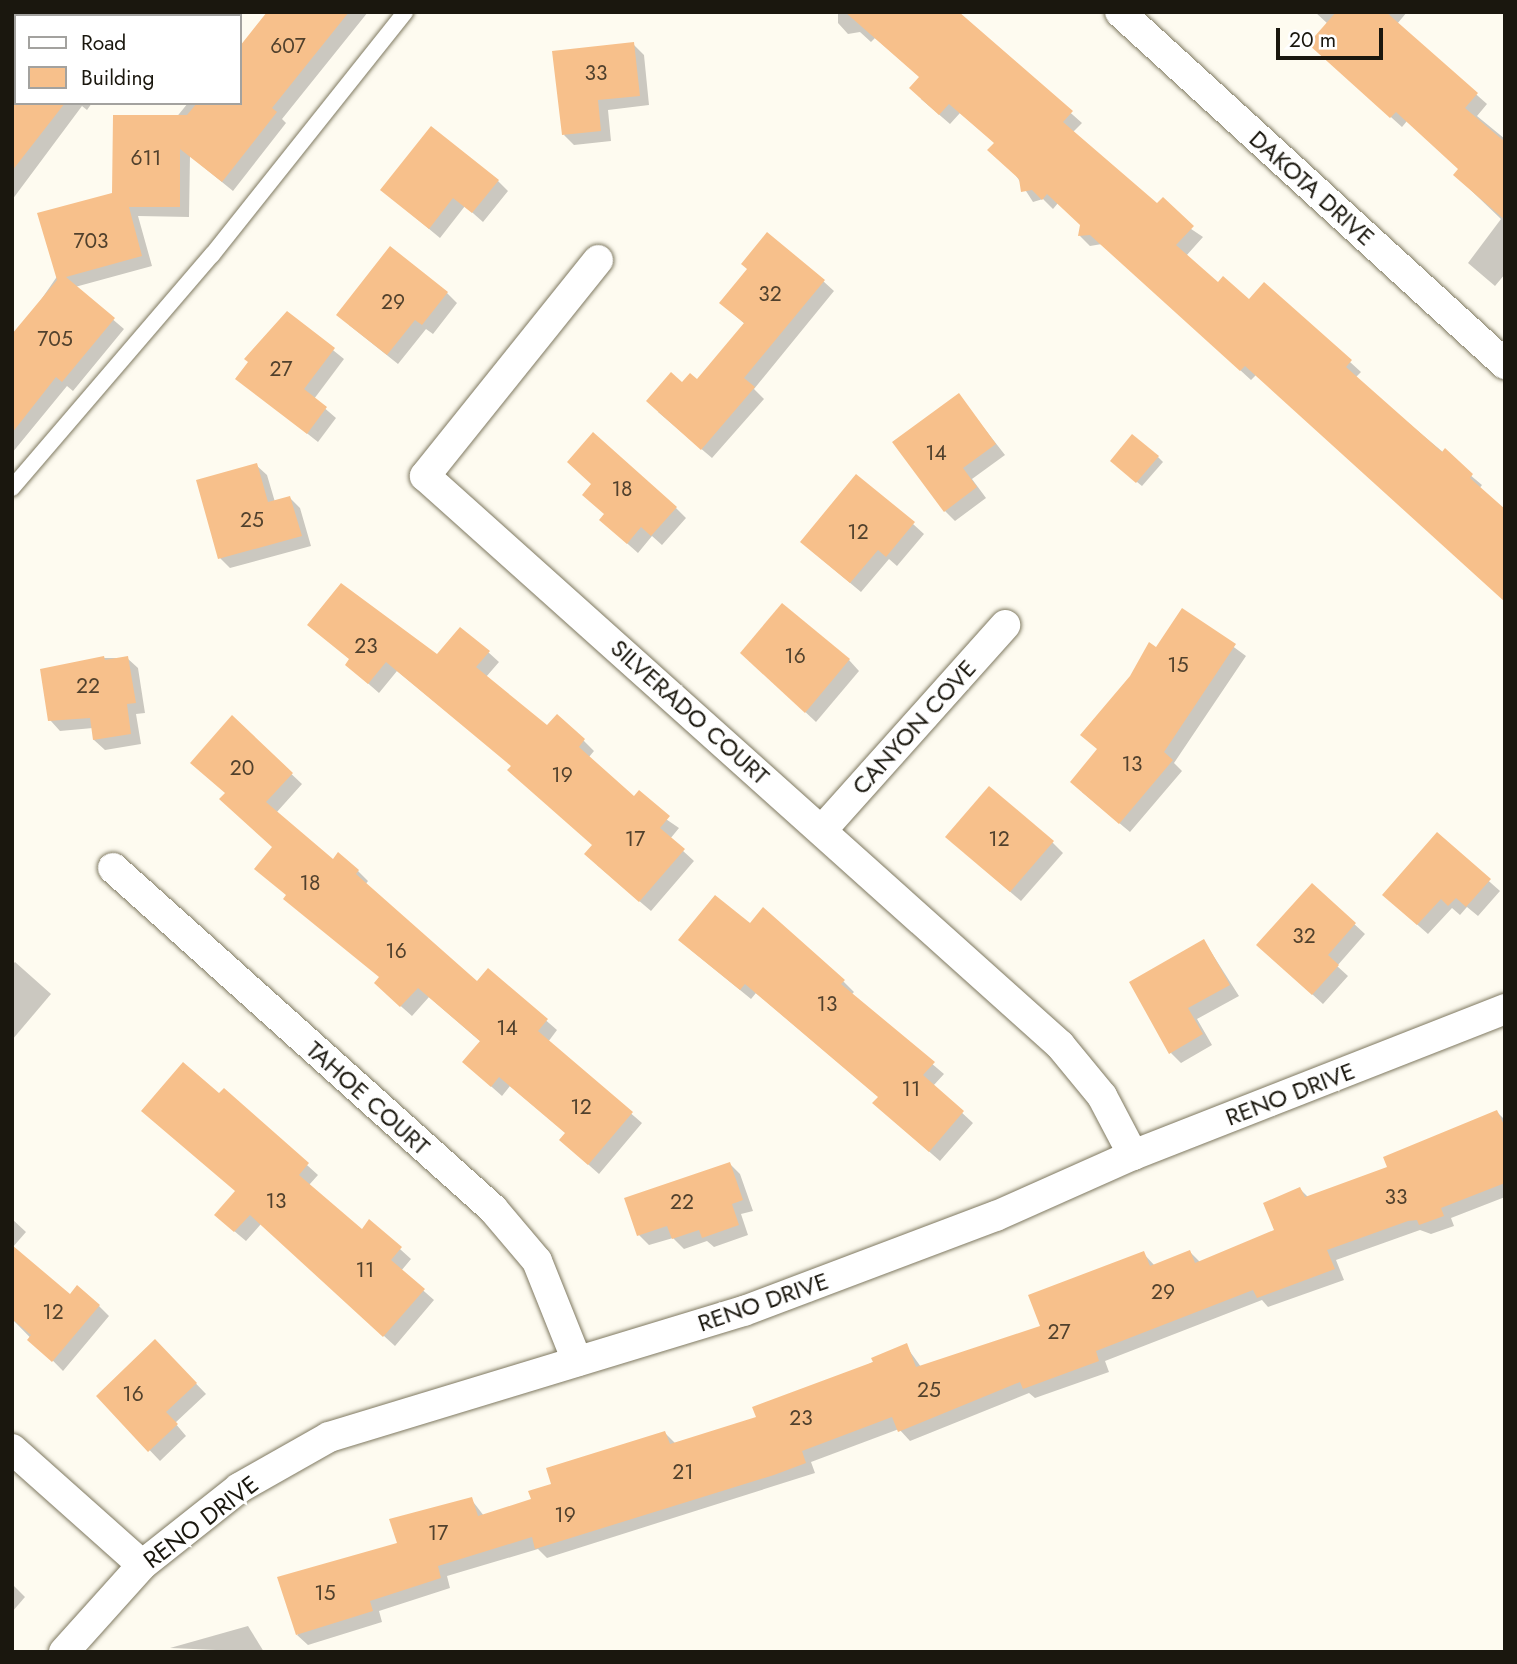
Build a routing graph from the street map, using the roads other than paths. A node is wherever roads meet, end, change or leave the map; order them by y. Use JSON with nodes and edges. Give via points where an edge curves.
{"nodes":[{"id":1,"x":405,"y":12,"type":"edge"},
{"id":2,"x":1119,"y":12,"type":"edge"},
{"id":3,"x":598,"y":260,"type":"dead end"},
{"id":4,"x":1505,"y":364,"type":"edge"},
{"id":5,"x":12,"y":488,"type":"edge"},
{"id":6,"x":1005,"y":625,"type":"dead end"},
{"id":7,"x":822,"y":830,"type":"junction"},
{"id":8,"x":113,"y":869,"type":"dead end"},
{"id":9,"x":1505,"y":1009,"type":"edge"},
{"id":10,"x":1133,"y":1156,"type":"junction"},
{"id":11,"x":577,"y":1362,"type":"junction"},
{"id":12,"x":12,"y":1449,"type":"edge"},
{"id":13,"x":142,"y":1565,"type":"junction"},
{"id":14,"x":64,"y":1652,"type":"edge"}],
"edges":[{"from":1,"to":5,"type":"lane","via":[[212,256]]},
{"from":2,"to":4,"type":"street","name":"DAKOTA DRIVE"},
{"from":3,"to":7,"type":"street","name":"SILVERADO COURT","via":[[425,476]]},
{"from":6,"to":7,"type":"street","name":"CANYON COVE"},
{"from":7,"to":10,"type":"street","name":"SILVERADO COURT","via":[[1060,1045],[1102,1096]]},
{"from":8,"to":11,"type":"street","name":"TAHOE COURT","via":[[493,1209],[537,1261]]},
{"from":9,"to":10,"type":"street","name":"RENO DRIVE"},
{"from":10,"to":11,"type":"street","name":"RENO DRIVE","via":[[996,1216],[744,1311]]},
{"from":11,"to":13,"type":"street","name":"RENO DRIVE","via":[[329,1437],[239,1488]]},
{"from":12,"to":13,"type":"street"},
{"from":13,"to":14,"type":"street","name":"RENO DRIVE"}]}
